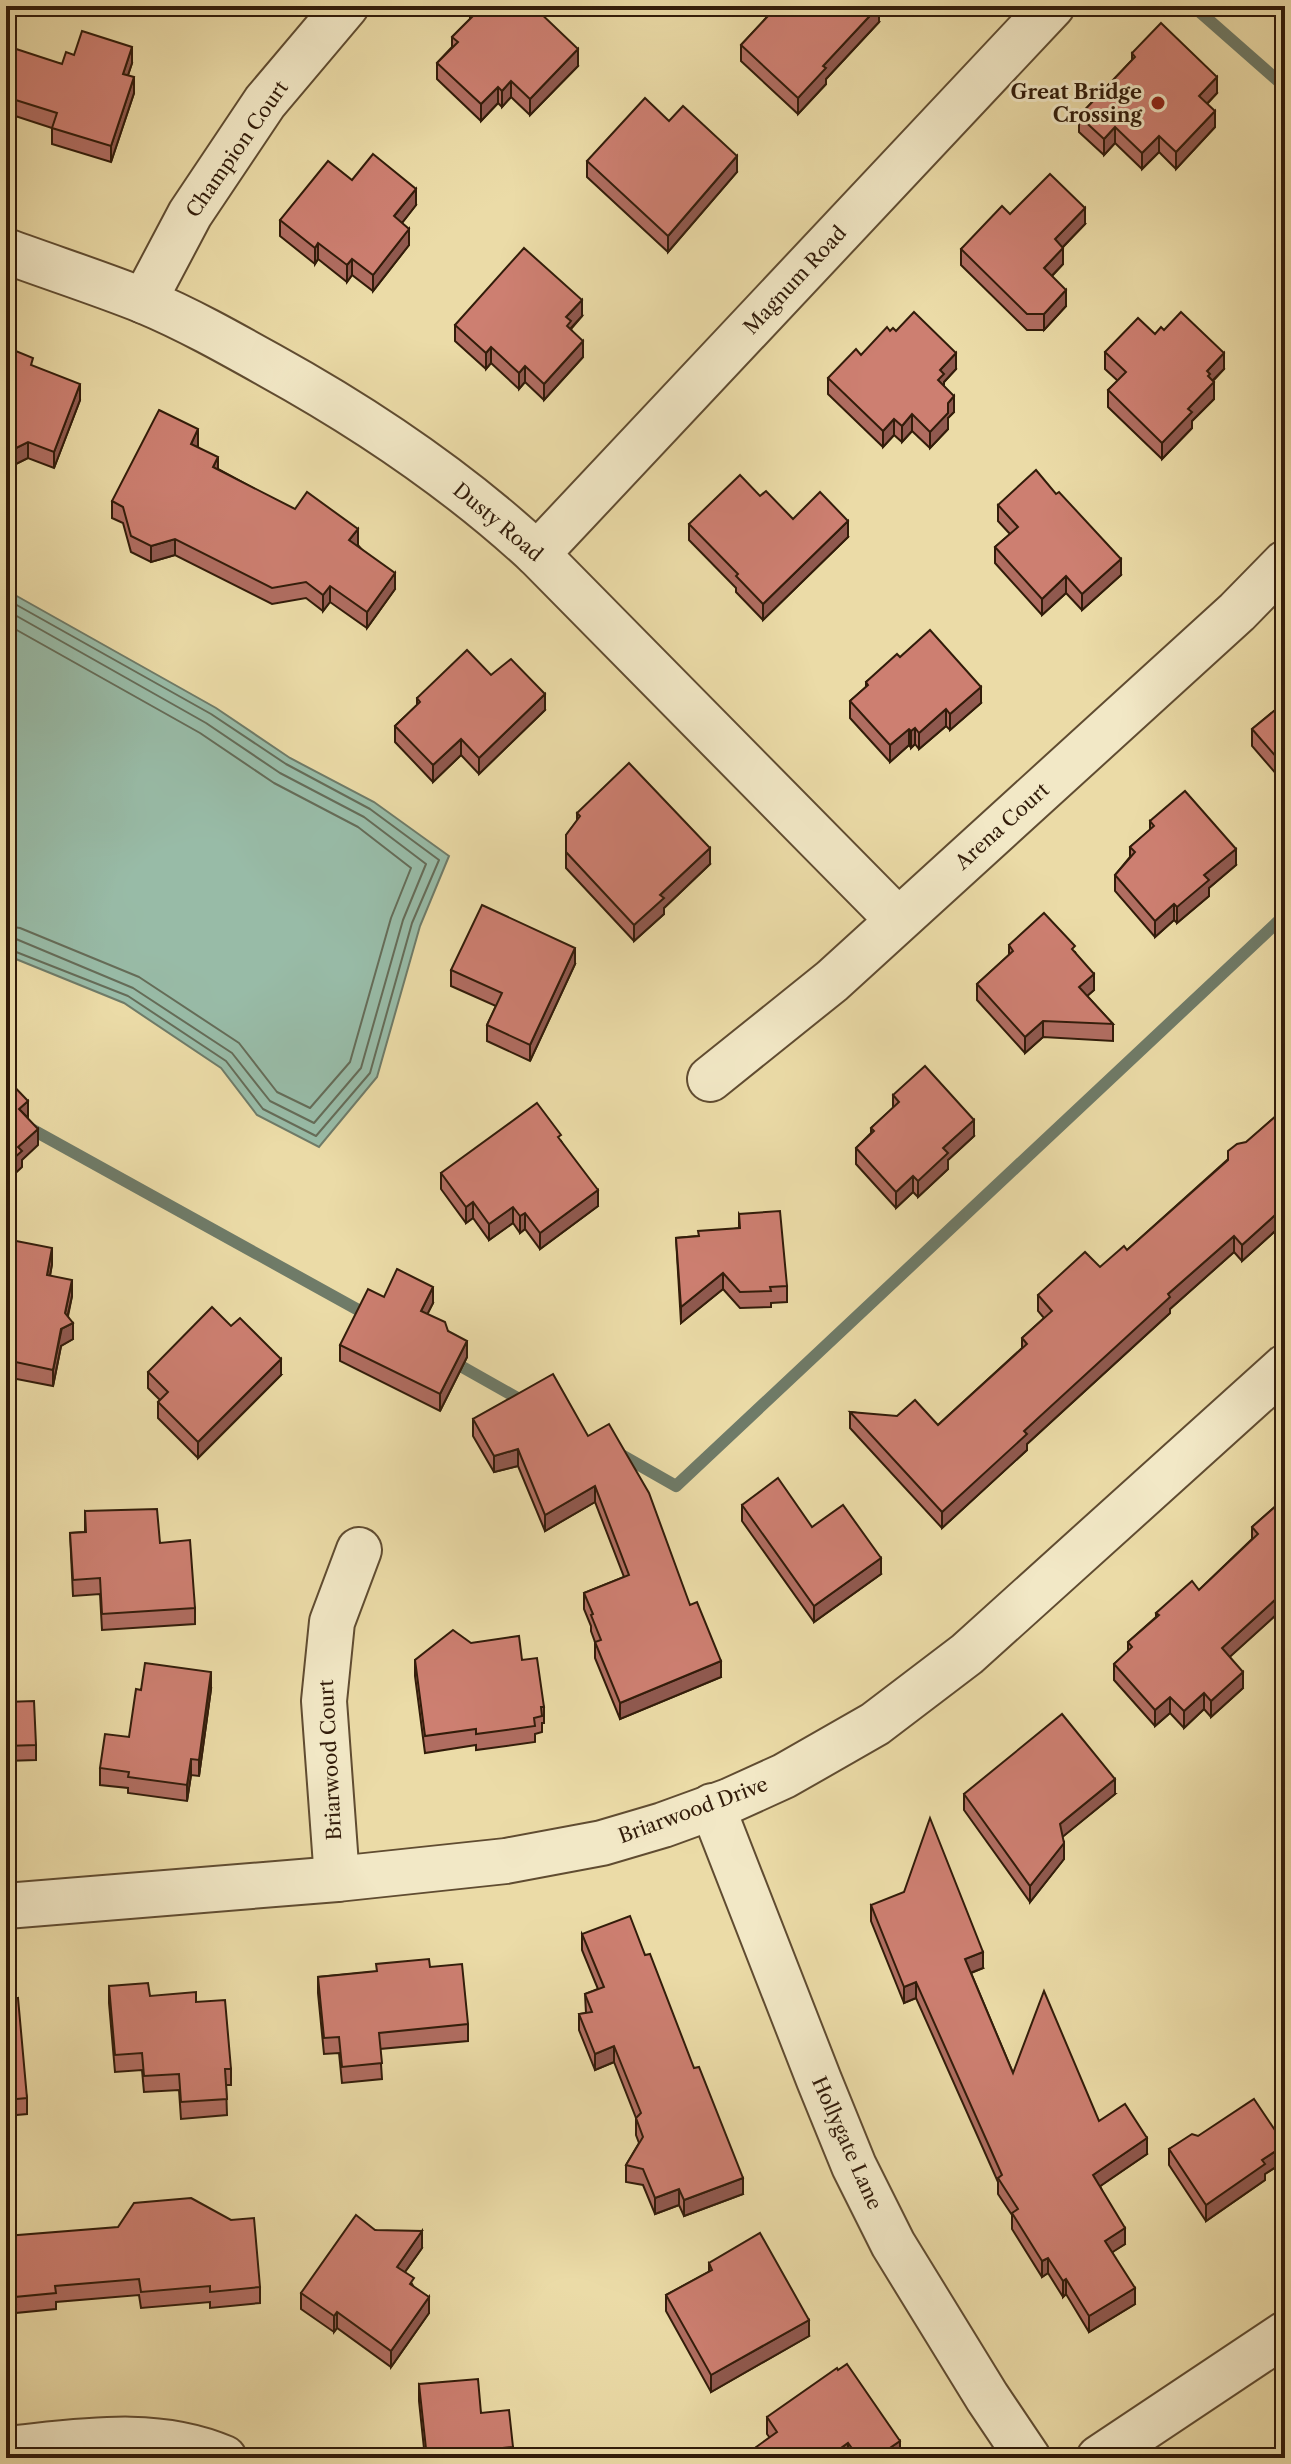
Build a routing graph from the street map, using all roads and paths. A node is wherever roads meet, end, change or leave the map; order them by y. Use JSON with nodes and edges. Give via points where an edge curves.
{"nodes":[{"id":1,"x":346,"y":6,"type":"edge"},
{"id":2,"x":1052,"y":6,"type":"edge"},
{"id":3,"x":6,"y":251,"type":"edge"},
{"id":4,"x":144,"y":301,"type":"junction"},
{"id":5,"x":537,"y":554,"type":"junction"},
{"id":6,"x":1285,"y":563,"type":"edge"},
{"id":7,"x":898,"y":920,"type":"junction"},
{"id":8,"x":710,"y":1079,"type":"dead end"},
{"id":9,"x":1285,"y":1367,"type":"edge"},
{"id":10,"x":359,"y":1550,"type":"dead end"},
{"id":11,"x":712,"y":1806,"type":"junction"},
{"id":12,"x":337,"y":1879,"type":"junction"},
{"id":13,"x":6,"y":1906,"type":"edge"},
{"id":14,"x":1285,"y":2334,"type":"edge"},
{"id":15,"x":6,"y":2449,"type":"edge"},
{"id":16,"x":224,"y":2458,"type":"edge"},
{"id":17,"x":1028,"y":2458,"type":"edge"},
{"id":18,"x":1099,"y":2458,"type":"edge"}],
"edges":[{"from":1,"to":4,"type":"street","name":"Champion Court","via":[[265,102],[190,214]]},
{"from":2,"to":5,"type":"street","name":"Magnum Road"},
{"from":3,"to":4,"type":"street","name":"Dusty Road"},
{"from":4,"to":5,"type":"street","name":"Dusty Road","via":[[329,398],[420,458]]},
{"from":5,"to":7,"type":"street","name":"Dusty Road"},
{"from":6,"to":7,"type":"street","name":"Arena Court"},
{"from":7,"to":8,"type":"street","name":"Arena Court"},
{"from":9,"to":11,"type":"street","name":"Briarwood Drive","via":[[955,1663],[875,1724],[784,1776]]},
{"from":10,"to":12,"type":"street","name":"Briarwood Court","via":[[332,1622],[324,1679]]},
{"from":11,"to":12,"type":"street","name":"Briarwood Drive","via":[[574,1848],[506,1861]]},
{"from":11,"to":17,"type":"street","name":"Hollygate Lane","via":[[854,2166],[893,2244]]},
{"from":12,"to":13,"type":"street","name":"Briarwood Drive"},
{"from":14,"to":18,"type":"street"},
{"from":15,"to":16,"type":"street","via":[[122,2439],[164,2441]]}]}
